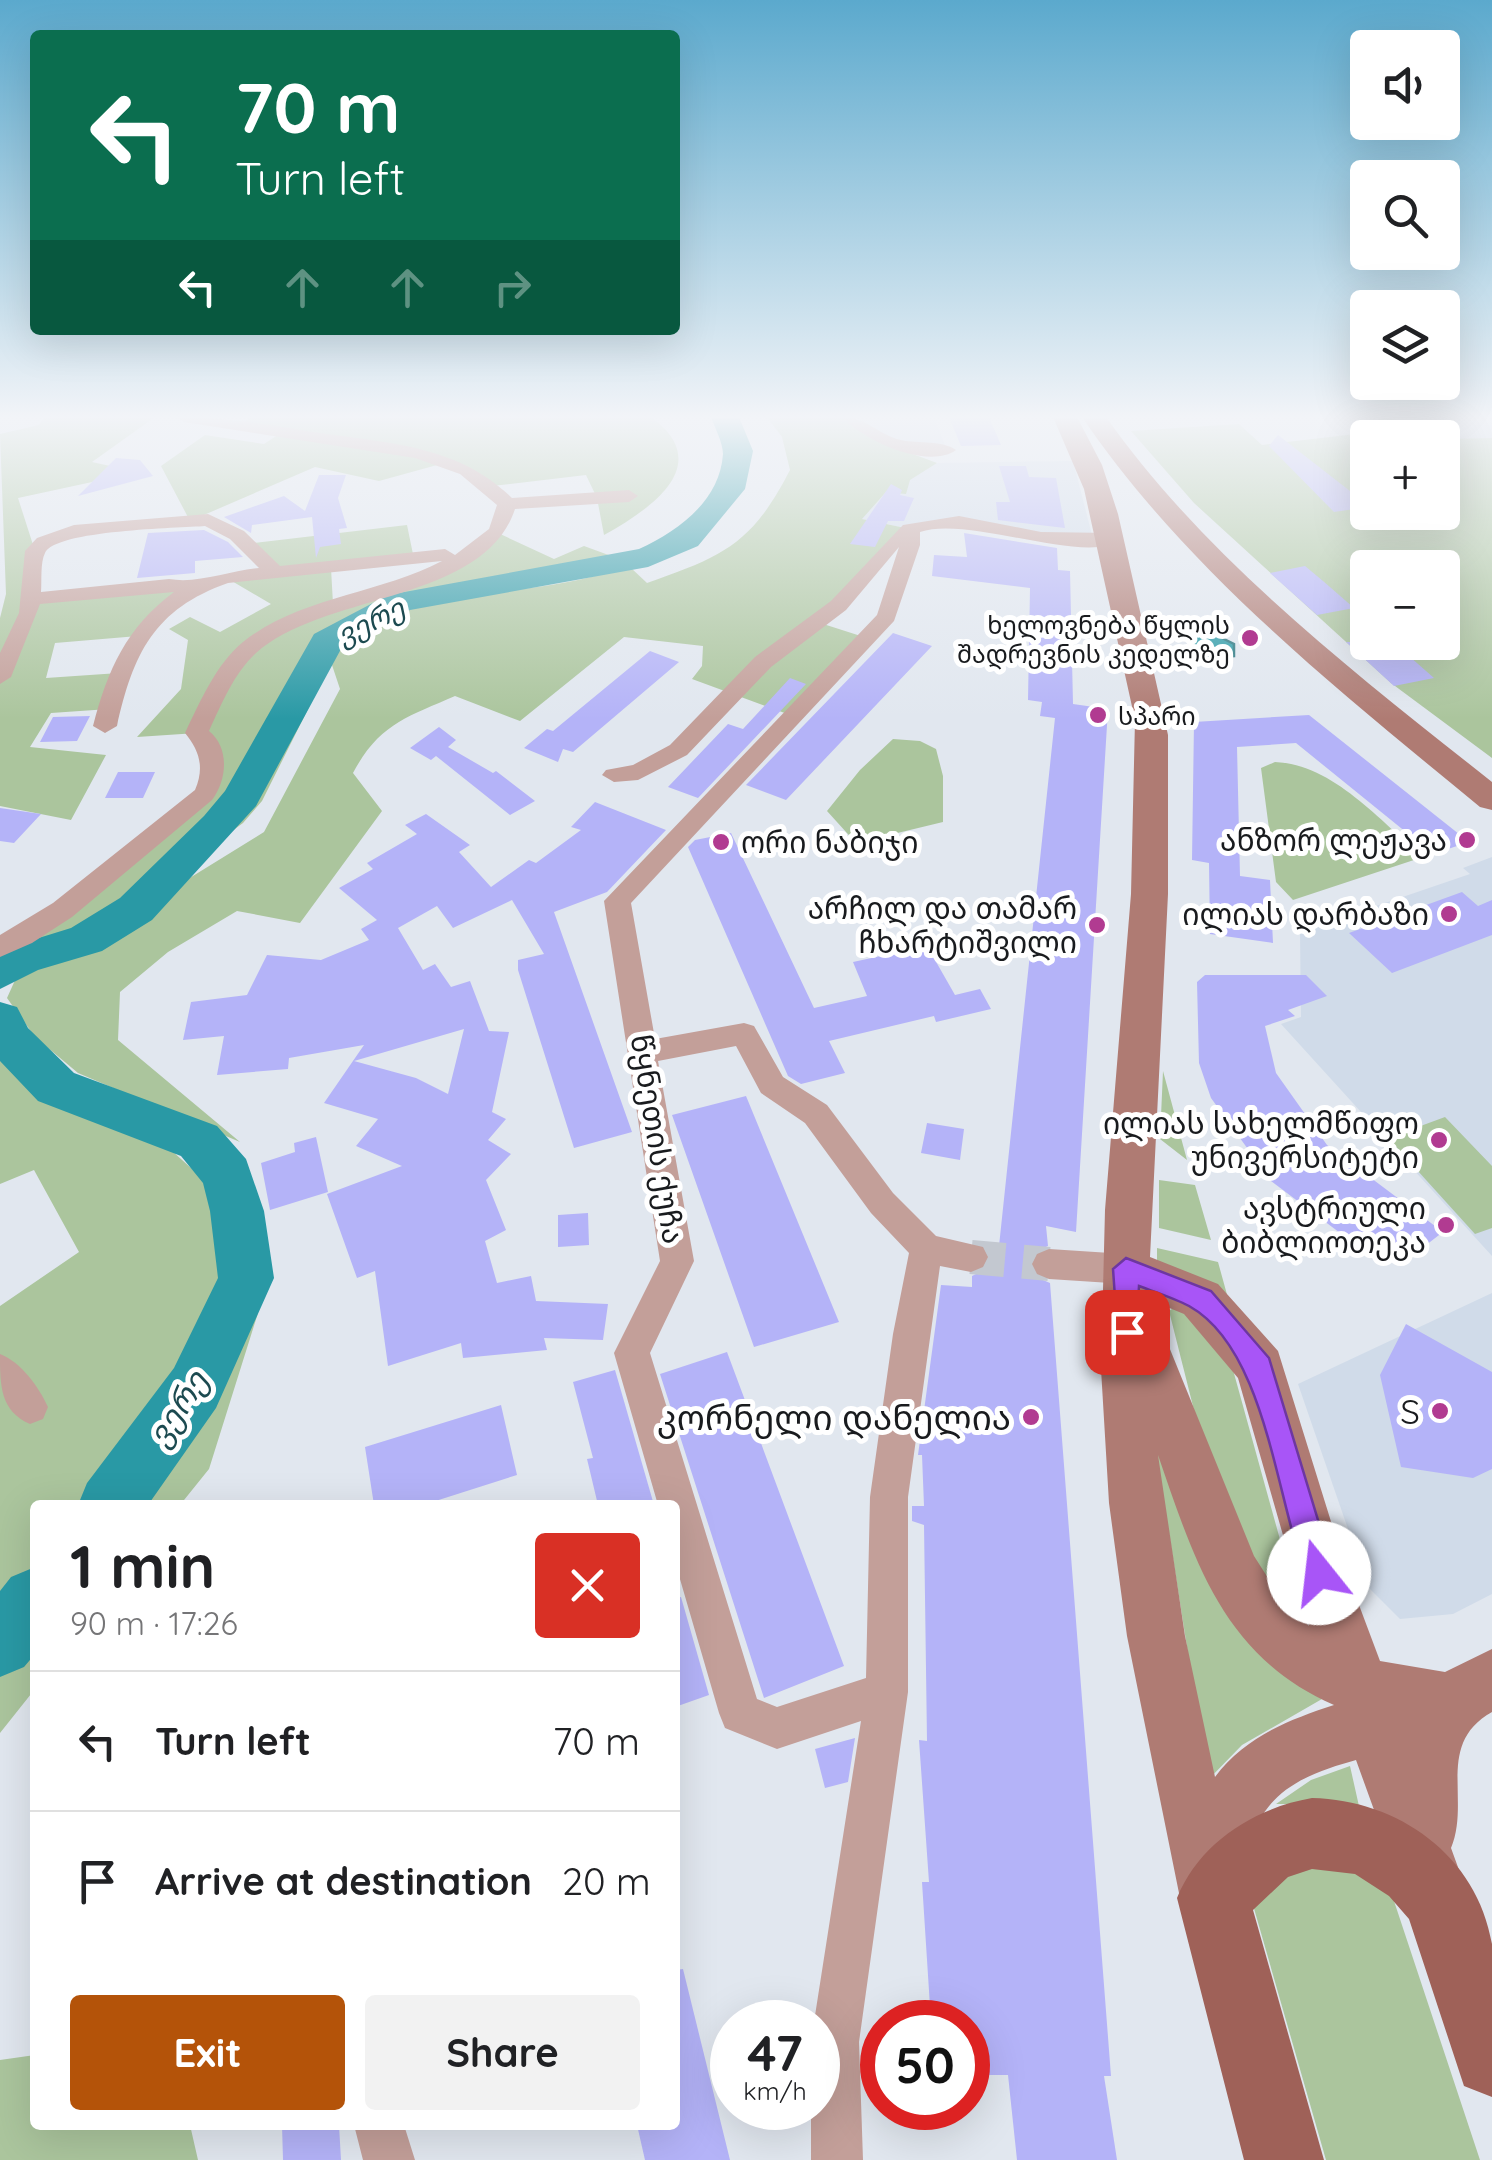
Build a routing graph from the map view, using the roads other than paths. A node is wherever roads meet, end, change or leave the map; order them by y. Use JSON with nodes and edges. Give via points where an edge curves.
{"nodes":[{"id":1,"x":503,"y":518,"type":"edge"},
{"id":2,"x":1106,"y":518,"type":"edge"},
{"id":3,"x":1177,"y":518,"type":"edge"},
{"id":4,"x":910,"y":530,"type":"junction"},
{"id":5,"x":1112,"y":539,"type":"junction"},
{"id":6,"x":480,"y":550,"type":"junction"},
{"id":7,"x":276,"y":573,"type":"junction"},
{"id":8,"x":191,"y":589,"type":"junction"},
{"id":9,"x":32,"y":599,"type":"junction"},
{"id":10,"x":0,"y":677,"type":"edge"},
{"id":11,"x":105,"y":726,"type":"dead end"},
{"id":12,"x":614,"y":775,"type":"dead end"},
{"id":13,"x":1492,"y":799,"type":"edge"},
{"id":14,"x":0,"y":948,"type":"edge"},
{"id":15,"x":646,"y":1052,"type":"junction"},
{"id":16,"x":926,"y":1249,"type":"junction"},
{"id":17,"x":971,"y":1258,"type":"tunnel mouth"},
{"id":18,"x":1049,"y":1264,"type":"tunnel mouth"},
{"id":19,"x":1127,"y":1282,"type":"junction"},
{"id":20,"x":0,"y":1370,"type":"edge"},
{"id":21,"x":30,"y":1407,"type":"dead end"},
{"id":22,"x":676,"y":1500,"type":"edge"},
{"id":23,"x":680,"y":1513,"type":"edge"},
{"id":24,"x":1319,"y":1573,"type":"junction"},
{"id":25,"x":1472,"y":1691,"type":"edge"},
{"id":26,"x":888,"y":1692,"type":"junction"},
{"id":27,"x":1368,"y":1706,"type":"junction"},
{"id":28,"x":1433,"y":1886,"type":"junction"},
{"id":29,"x":1214,"y":1898,"type":"junction"},
{"id":30,"x":1492,"y":2058,"type":"edge"},
{"id":31,"x":380,"y":2130,"type":"edge"},
{"id":32,"x":389,"y":2160,"type":"edge"},
{"id":33,"x":837,"y":2160,"type":"edge"},
{"id":34,"x":1284,"y":2160,"type":"edge"}],
"edges":[{"from":1,"to":6,"type":"street"},
{"from":2,"to":5,"type":"main road"},
{"from":3,"to":13,"type":"main road","via":[[1370,702]]},
{"from":4,"to":5,"type":"street","via":[[944,520],[1039,538]]},
{"from":4,"to":12,"type":"street","via":[[891,542],[846,599],[760,664],[702,728],[659,762]]},
{"from":4,"to":15,"type":"street","name":"წყნეთის ქუჩა","via":[[887,617],[617,902]]},
{"from":5,"to":19,"type":"main road","via":[[1126,632],[1152,731],[1145,996],[1130,1152]]},
{"from":6,"to":7,"type":"street"},
{"from":6,"to":14,"type":"street","via":[[446,570],[300,616],[251,647],[216,691],[197,733],[209,743],[208,790],[92,890]]},
{"from":7,"to":8,"type":"street","via":[[225,577]]},
{"from":7,"to":9,"type":"street","via":[[237,534],[208,520],[74,531],[35,551]]},
{"from":8,"to":9,"type":"street","via":[[169,585]]},
{"from":8,"to":11,"type":"street","via":[[127,647]]},
{"from":9,"to":10,"type":"street"},
{"from":15,"to":16,"type":"street","via":[[744,1034],[772,1086],[816,1114],[882,1204]]},
{"from":15,"to":22,"type":"street","name":"წყნეთის ქუჩა","via":[[677,1260],[632,1353]]},
{"from":16,"to":17,"type":"street"},
{"from":16,"to":26,"type":"street","via":[[889,1497]]},
{"from":18,"to":19,"type":"street"},
{"from":19,"to":24,"type":"main road","via":[[1202,1299],[1260,1367]]},
{"from":19,"to":27,"type":"main road","via":[[1218,1551],[1239,1593],[1290,1647]]},
{"from":19,"to":29,"type":"main road","via":[[1126,1369],[1153,1611],[1177,1749]]},
{"from":20,"to":21,"type":"street"},
{"from":23,"to":26,"type":"street","name":"წყნეთის ქუჩა","via":[[740,1713],[776,1728]]},
{"from":24,"to":25,"type":"main road","via":[[1376,1659],[1421,1693]]},
{"from":24,"to":27,"type":"main road"},
{"from":25,"to":27,"type":"main road"},
{"from":25,"to":28,"type":"main road","via":[[1428,1745],[1422,1787]]},
{"from":26,"to":33,"type":"street","via":[[834,2042]]},
{"from":27,"to":28,"type":"main road"},
{"from":27,"to":29,"type":"main road","via":[[1256,1776],[1233,1805]]},
{"from":28,"to":29,"type":"main road","via":[[1375,1845],[1322,1832],[1270,1846]]},
{"from":28,"to":30,"type":"main road"},
{"from":29,"to":34,"type":"main road"},
{"from":31,"to":32,"type":"street"}]}
